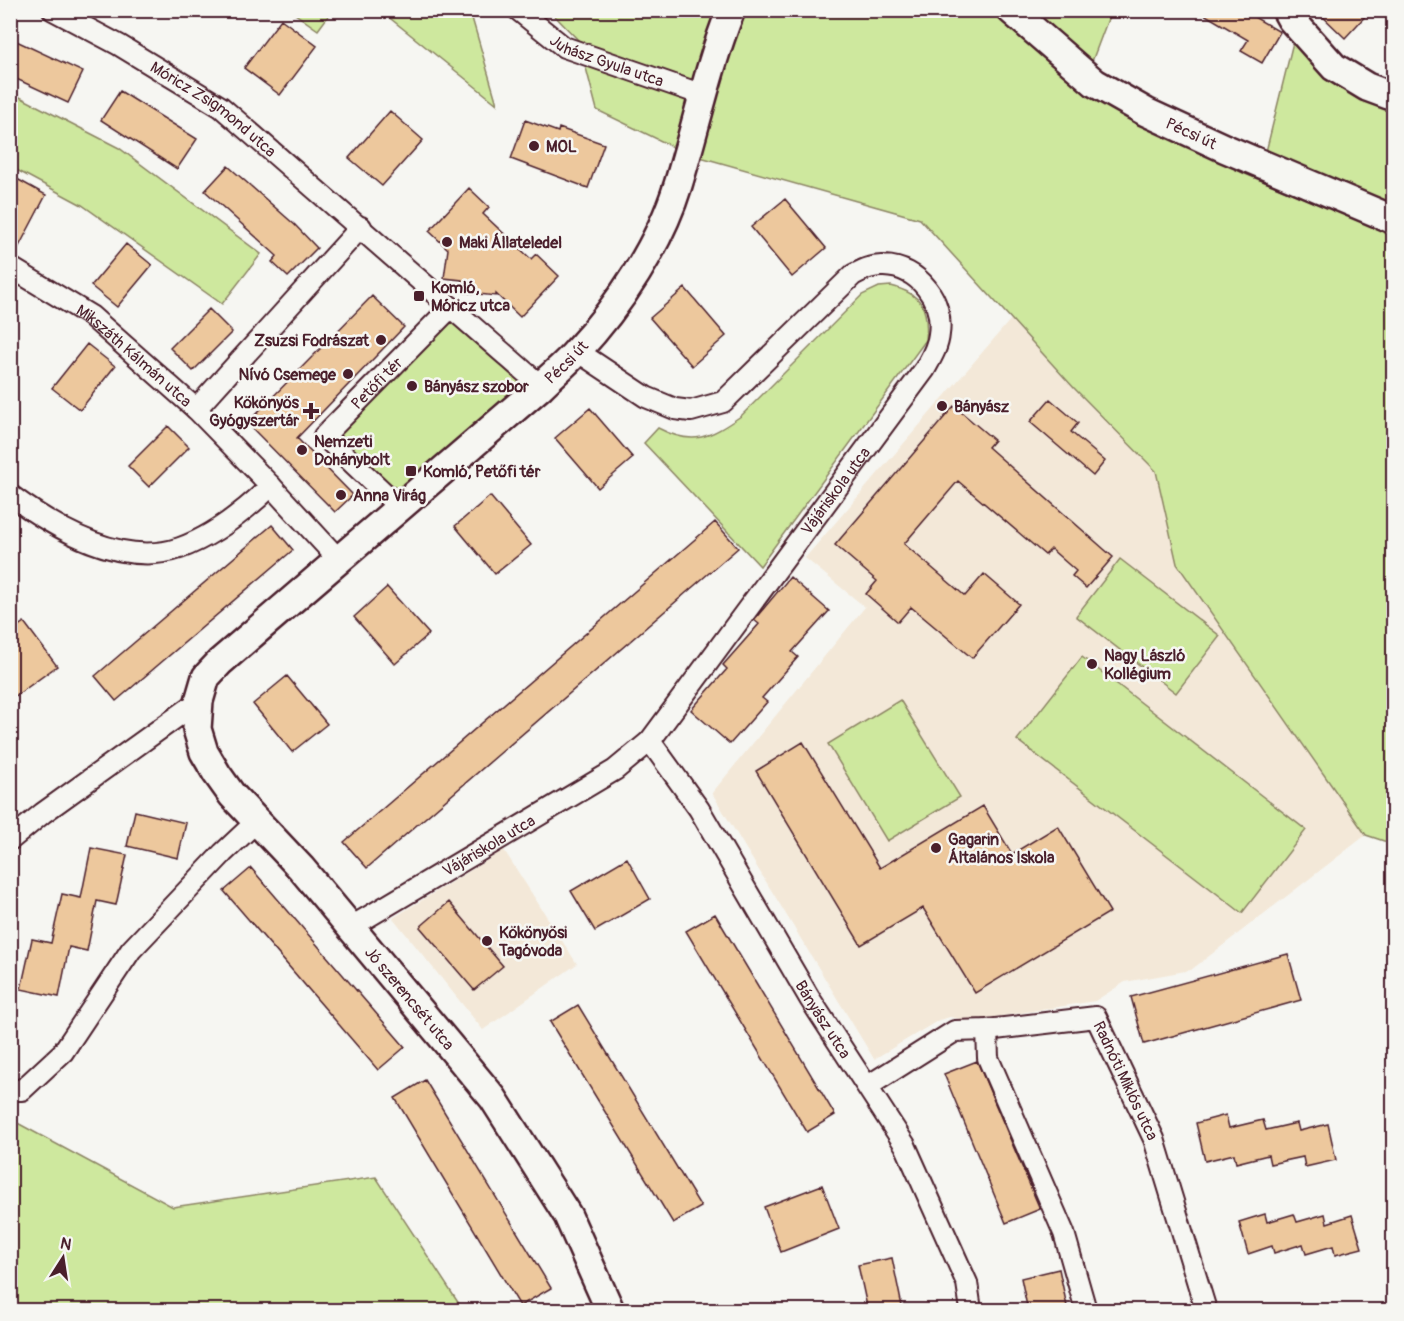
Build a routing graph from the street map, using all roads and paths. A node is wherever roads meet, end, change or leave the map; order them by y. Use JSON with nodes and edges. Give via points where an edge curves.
{"nodes":[{"id":1,"x":53,"y":10,"type":"edge"},
{"id":2,"x":518,"y":10,"type":"edge"},
{"id":3,"x":731,"y":10,"type":"edge"},
{"id":4,"x":1011,"y":10,"type":"edge"},
{"id":5,"x":1282,"y":13,"type":"edge"},
{"id":6,"x":703,"y":95,"type":"junction"},
{"id":7,"x":1394,"y":97,"type":"edge"},
{"id":8,"x":1394,"y":220,"type":"edge"},
{"id":9,"x":361,"y":227,"type":"junction"},
{"id":10,"x":10,"y":267,"type":"edge"},
{"id":11,"x":452,"y":307,"type":"junction"},
{"id":12,"x":577,"y":351,"type":"junction"},
{"id":13,"x":541,"y":386,"type":"junction"},
{"id":14,"x":196,"y":409,"type":"junction"},
{"id":15,"x":271,"y":486,"type":"junction"},
{"id":16,"x":10,"y":495,"type":"edge"},
{"id":17,"x":399,"y":507,"type":"junction"},
{"id":18,"x":339,"y":560,"type":"junction"},
{"id":19,"x":199,"y":700,"type":"junction"},
{"id":20,"x":650,"y":741,"type":"junction"},
{"id":21,"x":257,"y":821,"type":"junction"},
{"id":22,"x":10,"y":840,"type":"edge"},
{"id":23,"x":351,"y":927,"type":"junction"},
{"id":24,"x":987,"y":1030,"type":"junction"},
{"id":25,"x":868,"y":1086,"type":"junction"},
{"id":26,"x":10,"y":1090,"type":"edge"},
{"id":27,"x":610,"y":1311,"type":"edge"},
{"id":28,"x":971,"y":1311,"type":"edge"},
{"id":29,"x":1086,"y":1311,"type":"edge"},
{"id":30,"x":1206,"y":1311,"type":"edge"}],
"edges":[{"from":1,"to":9,"type":"street","name":"Móricz Zsigmond utca","via":[[221,107]]},
{"from":2,"to":6,"type":"street","name":"Juhász Gyula utca","via":[[564,47]]},
{"from":3,"to":6,"type":"main road","name":"Pécsi út"},
{"from":4,"to":8,"type":"main road","name":"Pécsi út","via":[[1095,83],[1146,112]]},
{"from":5,"to":7,"type":"main road","via":[[1334,67],[1367,87]]},
{"from":6,"to":12,"type":"main road","name":"Pécsi út","via":[[668,213],[617,303]]},
{"from":9,"to":11,"type":"street","name":"Móricz Zsigmond utca"},
{"from":9,"to":14,"type":"street"},
{"from":10,"to":14,"type":"street","name":"Mikszáth Kálmán utca","via":[[91,316]]},
{"from":11,"to":13,"type":"street","name":"Móricz Zsigmond utca"},
{"from":11,"to":17,"type":"street","name":"Petőfi tér","via":[[324,436]]},
{"from":12,"to":13,"type":"main road","name":"Pécsi út"},
{"from":12,"to":20,"type":"street","name":"Vájáriskola utca","via":[[646,397],[691,411],[723,402],[853,276],[867,268],[884,266],[912,274],[937,303],[940,333],[925,369]]},
{"from":13,"to":17,"type":"main road","name":"Pécsi út"},
{"from":14,"to":15,"type":"street","name":"Mikszáth Kálmán utca"},
{"from":15,"to":16,"type":"street","via":[[233,519],[201,538],[179,548],[147,553],[90,542]]},
{"from":15,"to":18,"type":"street","name":"Mikszáth Kálmán utca"},
{"from":17,"to":18,"type":"main road","name":"Pécsi út"},
{"from":18,"to":19,"type":"main road","name":"Pécsi út","via":[[220,662],[206,678]]},
{"from":19,"to":21,"type":"main road","name":"Jó szerencsét utca","via":[[197,729],[204,752],[232,795]]},
{"from":19,"to":22,"type":"street"},
{"from":20,"to":23,"type":"street","name":"Vájáriskola utca","via":[[615,770]]},
{"from":20,"to":25,"type":"street","name":"Bányász utca","via":[[699,809],[810,999]]},
{"from":21,"to":23,"type":"main road","name":"Jó szerencsét utca"},
{"from":21,"to":26,"type":"street","via":[[131,950],[63,1052],[22,1090]]},
{"from":23,"to":27,"type":"main road","name":"Jó szerencsét utca","via":[[481,1083],[513,1128],[568,1216]]},
{"from":24,"to":25,"type":"street","name":"Radnóti Miklós utca","via":[[955,1030]]},
{"from":24,"to":29,"type":"street","via":[[988,1058],[1065,1233]]},
{"from":24,"to":30,"type":"street","name":"Radnóti Miklós utca","via":[[1096,1017],[1154,1138]]},
{"from":25,"to":28,"type":"street","name":"Bányász utca","via":[[905,1144],[967,1283]]}]}
